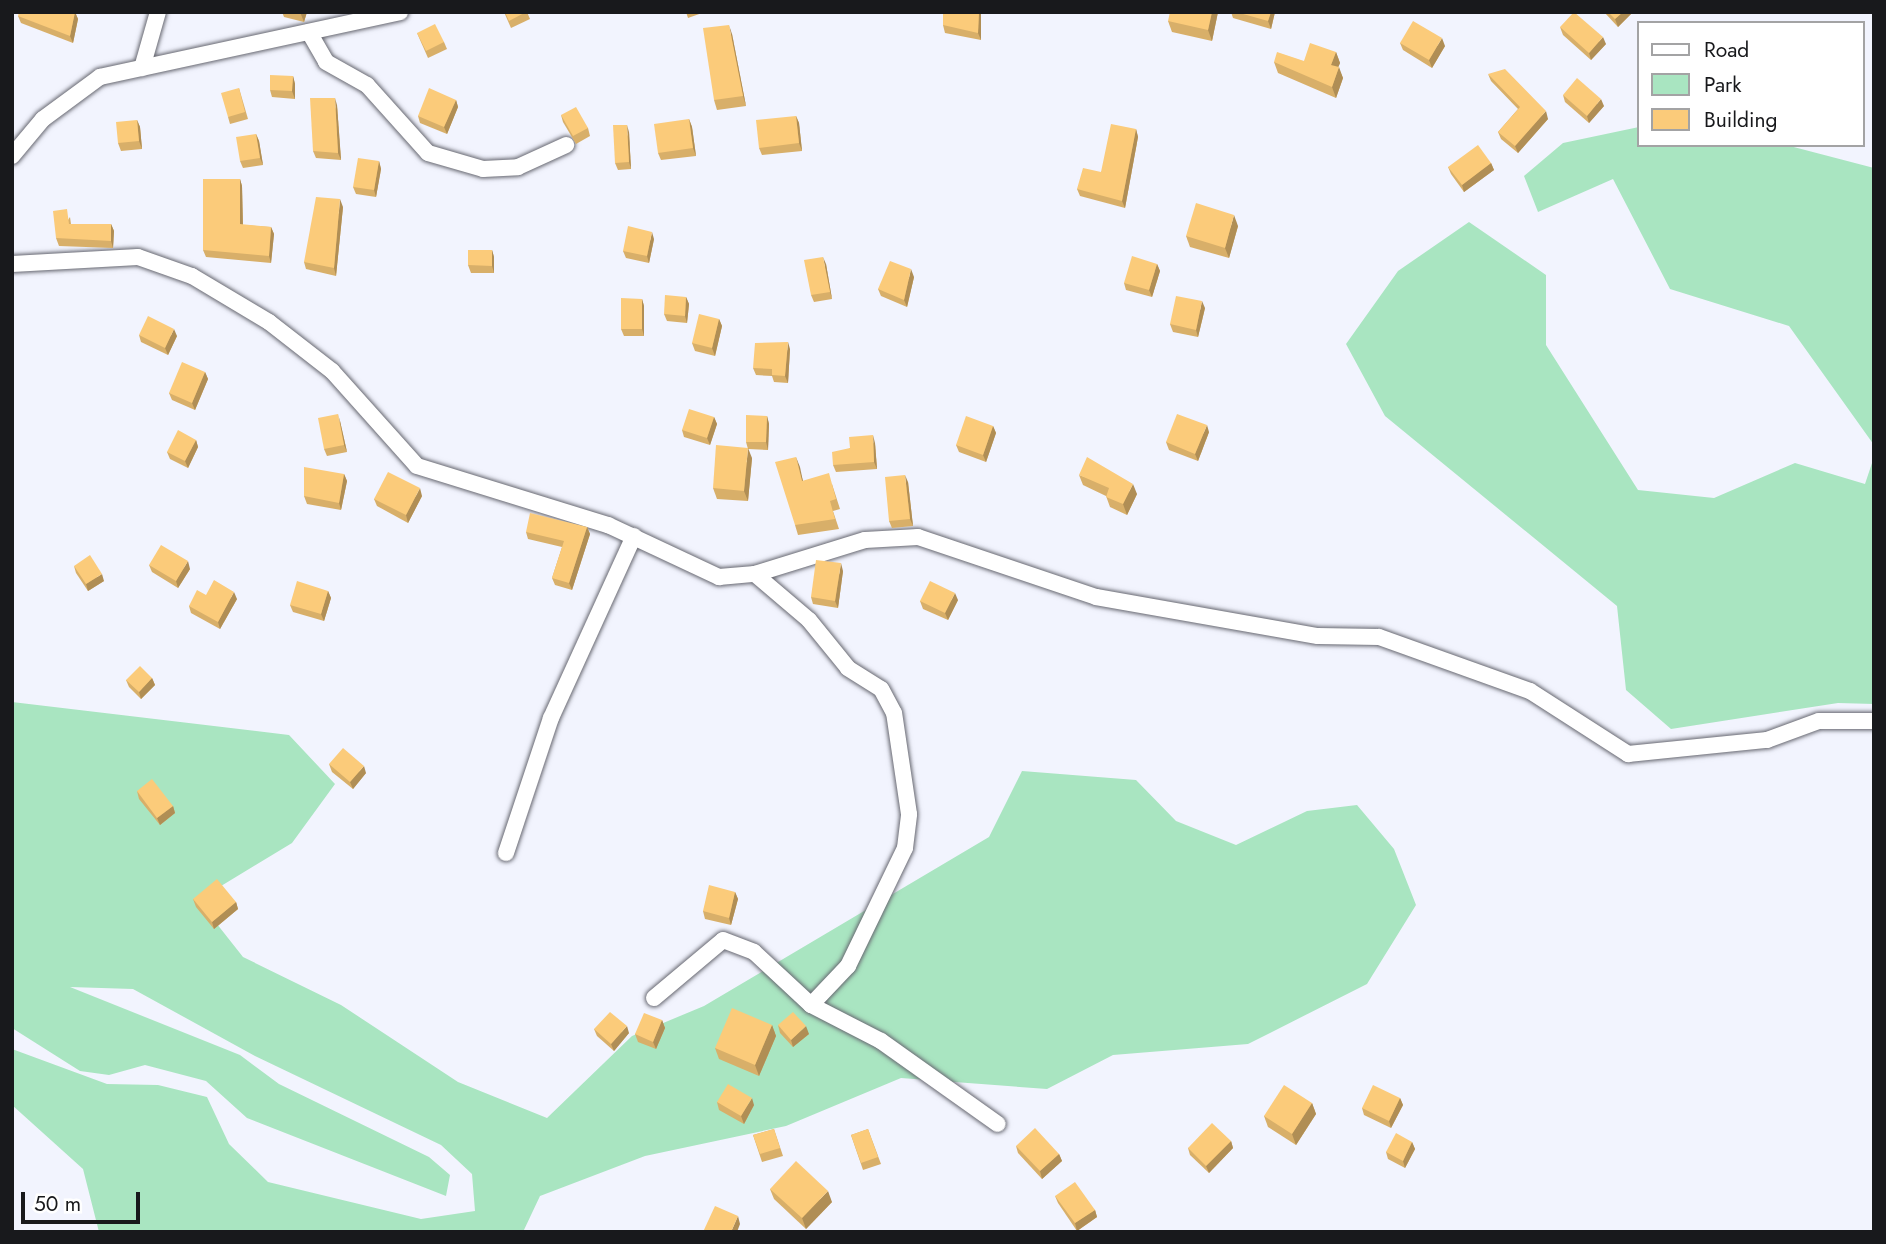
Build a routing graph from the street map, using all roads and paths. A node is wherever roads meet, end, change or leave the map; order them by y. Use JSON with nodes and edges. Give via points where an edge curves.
{"nodes":[{"id":1,"x":158,"y":12,"type":"edge"},
{"id":2,"x":400,"y":12,"type":"edge"},
{"id":3,"x":309,"y":32,"type":"junction"},
{"id":4,"x":142,"y":68,"type":"junction"},
{"id":5,"x":566,"y":145,"type":"dead end"},
{"id":6,"x":12,"y":156,"type":"edge"},
{"id":7,"x":12,"y":264,"type":"edge"},
{"id":8,"x":634,"y":536,"type":"junction"},
{"id":9,"x":755,"y":575,"type":"junction"},
{"id":10,"x":1874,"y":721,"type":"edge"},
{"id":11,"x":506,"y":853,"type":"dead end"},
{"id":12,"x":654,"y":998,"type":"dead end"},
{"id":13,"x":811,"y":1005,"type":"junction"},
{"id":14,"x":998,"y":1124,"type":"dead end"}],
"edges":[{"from":1,"to":4,"type":"street"},
{"from":2,"to":3,"type":"street"},
{"from":3,"to":4,"type":"street"},
{"from":3,"to":5,"type":"street","via":[[326,62],[367,85],[428,153],[483,169],[518,167]]},
{"from":4,"to":6,"type":"street","via":[[100,77],[43,119]]},
{"from":7,"to":8,"type":"street","via":[[138,257],[192,276],[269,322],[332,371],[417,466]]},
{"from":8,"to":9,"type":"street","via":[[701,572]]},
{"from":8,"to":11,"type":"street","via":[[551,718]]},
{"from":9,"to":10,"type":"street","via":[[865,540],[937,541],[1070,591],[1318,636],[1379,637],[1530,691],[1628,754],[1767,740],[1819,721]]},
{"from":9,"to":13,"type":"street","via":[[809,620],[848,668],[881,689],[894,713],[905,765],[909,814],[900,863],[848,966]]},
{"from":12,"to":13,"type":"street","via":[[723,940],[754,953]]},
{"from":13,"to":14,"type":"street","via":[[881,1041]]}]}
